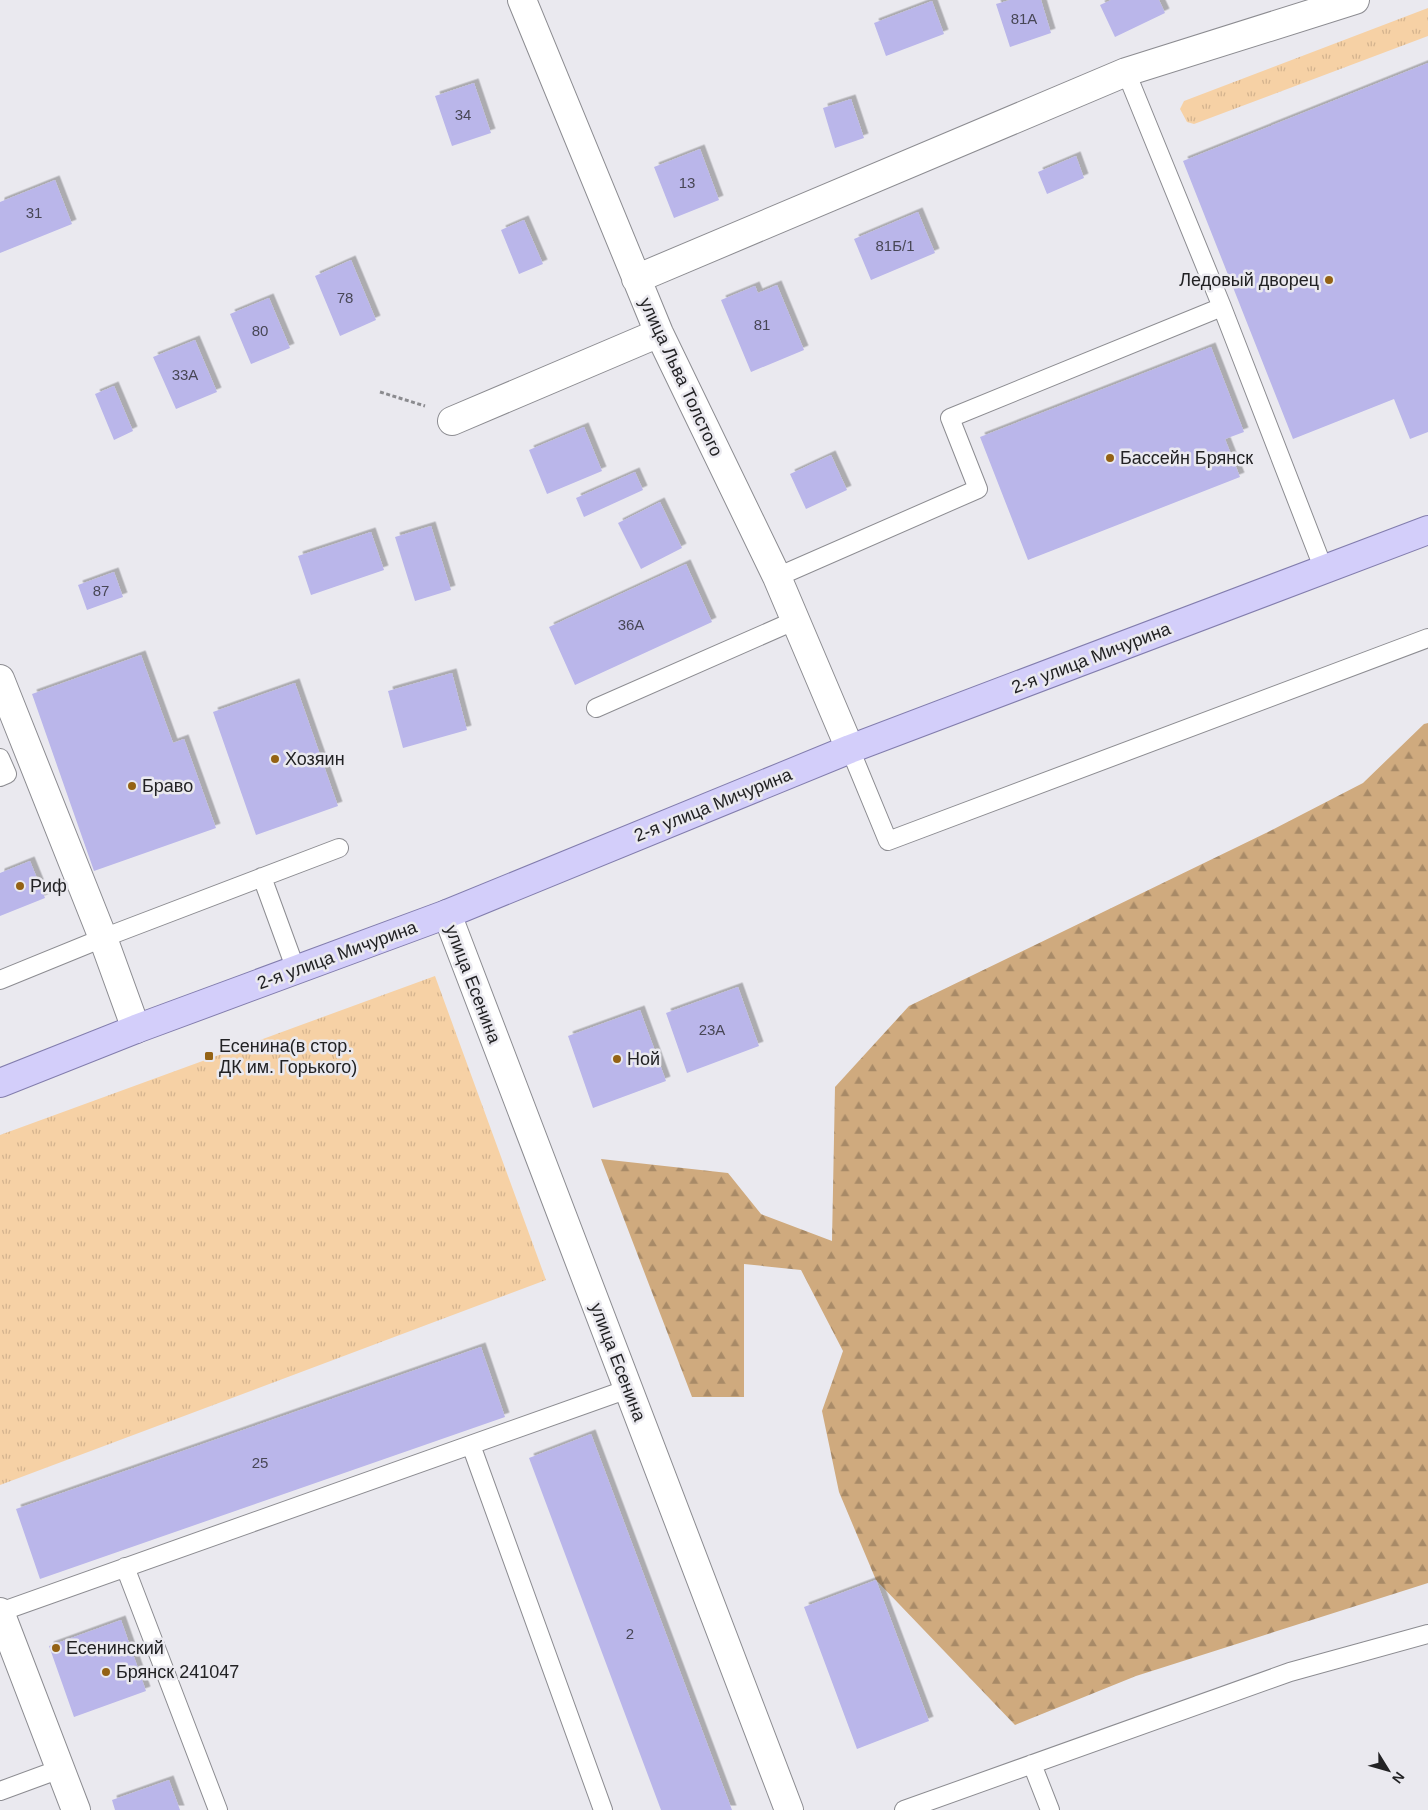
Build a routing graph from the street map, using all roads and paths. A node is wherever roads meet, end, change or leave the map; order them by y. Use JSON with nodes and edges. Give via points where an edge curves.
{"nodes":[{"id":1,"x":522,"y":0,"type":"edge"},
{"id":2,"x":1355,"y":0,"type":"edge"},
{"id":3,"x":1126,"y":72,"type":"junction"},
{"id":4,"x":636,"y":278,"type":"junction"},
{"id":5,"x":1222,"y":307,"type":"junction"},
{"id":6,"x":659,"y":333,"type":"junction"},
{"id":7,"x":380,"y":392,"type":"dead end"},
{"id":8,"x":452,"y":421,"type":"joint"},
{"id":9,"x":1428,"y":530,"type":"edge"},
{"id":10,"x":1324,"y":570,"type":"junction"},
{"id":11,"x":777,"y":577,"type":"junction"},
{"id":12,"x":796,"y":620,"type":"junction"},
{"id":13,"x":1428,"y":638,"type":"edge"},
{"id":14,"x":0,"y":679,"type":"edge"},
{"id":15,"x":596,"y":708,"type":"dead end"},
{"id":16,"x":850,"y":749,"type":"junction"},
{"id":17,"x":0,"y":758,"type":"edge"},
{"id":18,"x":0,"y":777,"type":"edge"},
{"id":19,"x":339,"y":848,"type":"dead end"},
{"id":20,"x":262,"y":877,"type":"junction"},
{"id":21,"x":447,"y":914,"type":"junction"},
{"id":22,"x":103,"y":938,"type":"junction"},
{"id":23,"x":296,"y":970,"type":"junction"},
{"id":24,"x":0,"y":980,"type":"edge"},
{"id":25,"x":136,"y":1029,"type":"junction"},
{"id":26,"x":0,"y":1083,"type":"edge"},
{"id":27,"x":628,"y":1389,"type":"junction"},
{"id":28,"x":471,"y":1445,"type":"junction"},
{"id":29,"x":125,"y":1567,"type":"junction"},
{"id":30,"x":0,"y":1612,"type":"edge"},
{"id":31,"x":1428,"y":1634,"type":"edge"},
{"id":32,"x":1032,"y":1764,"type":"junction"},
{"id":33,"x":60,"y":1769,"type":"junction"},
{"id":34,"x":0,"y":1791,"type":"edge"},
{"id":35,"x":76,"y":1810,"type":"edge"},
{"id":36,"x":218,"y":1810,"type":"edge"},
{"id":37,"x":603,"y":1810,"type":"edge"},
{"id":38,"x":789,"y":1810,"type":"edge"},
{"id":39,"x":904,"y":1810,"type":"edge"},
{"id":40,"x":1050,"y":1810,"type":"edge"}],
"edges":[{"from":1,"to":4,"type":"street","name":"улица Льва Толстого"},
{"from":2,"to":3,"type":"street"},
{"from":3,"to":4,"type":"street"},
{"from":3,"to":5,"type":"lane"},
{"from":4,"to":6,"type":"street","name":"улица Льва Толстого"},
{"from":5,"to":10,"type":"lane"},
{"from":5,"to":11,"type":"lane","via":[[950,418],[978,489]]},
{"from":6,"to":8,"type":"street"},
{"from":6,"to":11,"type":"street","name":"улица Льва Толстого"},
{"from":7,"to":8,"type":"path","via":[[422,405]]},
{"from":9,"to":10,"type":"main road","name":"2-я улица Мичурина"},
{"from":10,"to":16,"type":"main road","name":"2-я улица Мичурина"},
{"from":11,"to":12,"type":"street","name":"улица Льва Толстого"},
{"from":12,"to":15,"type":"lane"},
{"from":12,"to":16,"type":"street","name":"улица Льва Толстого"},
{"from":13,"to":16,"type":"lane","via":[[888,841]]},
{"from":14,"to":22,"type":"street"},
{"from":16,"to":21,"type":"main road","name":"2-я улица Мичурина"},
{"from":17,"to":18,"type":"lane","via":[[7,774]]},
{"from":19,"to":20,"type":"lane"},
{"from":20,"to":22,"type":"lane"},
{"from":20,"to":23,"type":"lane"},
{"from":21,"to":23,"type":"main road","name":"2-я улица Мичурина"},
{"from":21,"to":27,"type":"street","name":"улица Есенина"},
{"from":22,"to":24,"type":"lane"},
{"from":22,"to":25,"type":"street"},
{"from":23,"to":25,"type":"main road","name":"2-я улица Мичурина"},
{"from":25,"to":26,"type":"main road","name":"2-я улица Мичурина"},
{"from":27,"to":28,"type":"lane"},
{"from":27,"to":38,"type":"street","name":"улица Есенина"},
{"from":28,"to":29,"type":"lane"},
{"from":28,"to":37,"type":"lane"},
{"from":29,"to":30,"type":"lane"},
{"from":29,"to":36,"type":"lane"},
{"from":30,"to":33,"type":"street"},
{"from":31,"to":32,"type":"lane","via":[[1290,1672]]},
{"from":32,"to":39,"type":"lane"},
{"from":32,"to":40,"type":"lane"},
{"from":33,"to":34,"type":"lane"},
{"from":33,"to":35,"type":"street"}]}
